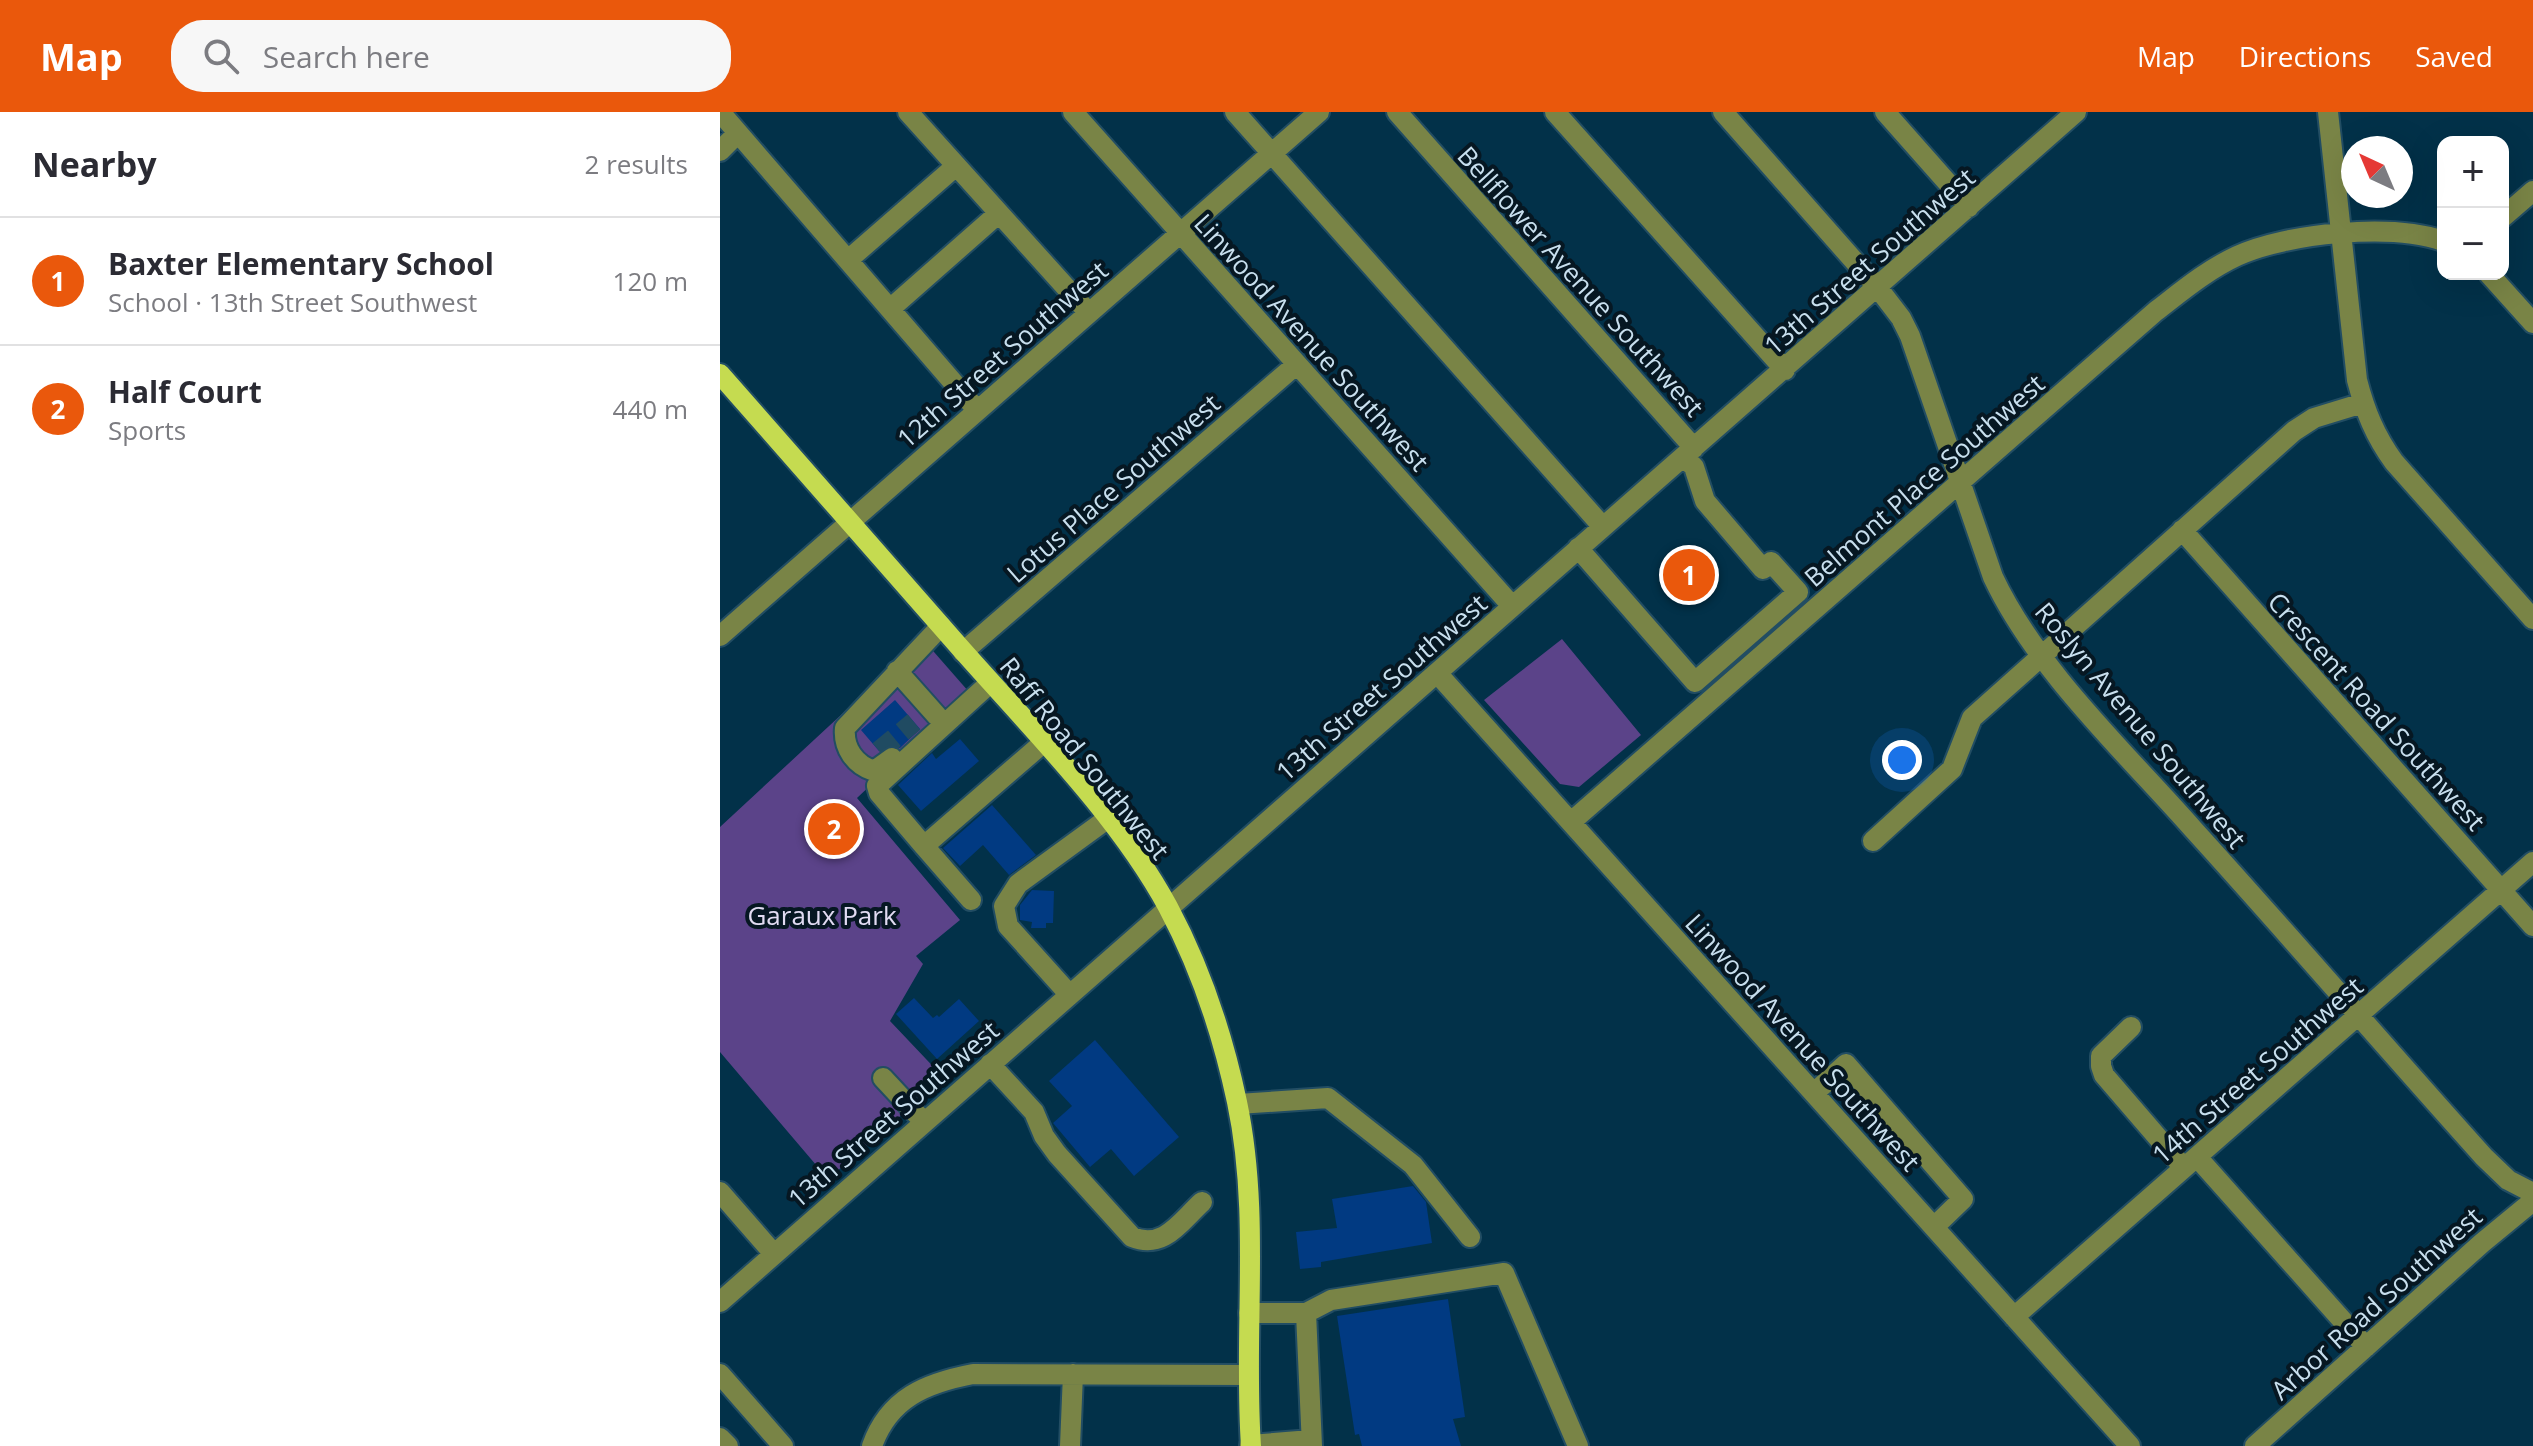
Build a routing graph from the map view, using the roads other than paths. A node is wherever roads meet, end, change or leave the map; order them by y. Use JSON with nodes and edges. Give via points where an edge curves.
{"nodes":[{"id":1,"x":720,"y":112,"type":"edge"},
{"id":2,"x":908,"y":112,"type":"edge"},
{"id":3,"x":1073,"y":112,"type":"edge"},
{"id":4,"x":1235,"y":112,"type":"edge"},
{"id":5,"x":1319,"y":112,"type":"edge"},
{"id":6,"x":1397,"y":112,"type":"edge"},
{"id":7,"x":1555,"y":112,"type":"edge"},
{"id":8,"x":1723,"y":112,"type":"edge"},
{"id":9,"x":1885,"y":112,"type":"edge"},
{"id":10,"x":2328,"y":112,"type":"edge"},
{"id":11,"x":2062,"y":116,"type":"edge"},
{"id":12,"x":738,"y":133,"type":"junction"},
{"id":13,"x":720,"y":151,"type":"edge"},
{"id":14,"x":1272,"y":153,"type":"junction"},
{"id":15,"x":956,"y":166,"type":"junction"},
{"id":16,"x":2533,"y":191,"type":"edge"},
{"id":17,"x":1969,"y":207,"type":"junction"},
{"id":18,"x":2509,"y":212,"type":"edge"},
{"id":19,"x":999,"y":213,"type":"junction"},
{"id":20,"x":1181,"y":233,"type":"junction"},
{"id":21,"x":2341,"y":234,"type":"junction"},
{"id":22,"x":2437,"y":239,"type":"edge"},
{"id":23,"x":848,"y":260,"type":"junction"},
{"id":24,"x":2494,"y":280,"type":"edge"},
{"id":25,"x":1878,"y":288,"type":"junction"},
{"id":26,"x":890,"y":309,"type":"junction"},
{"id":27,"x":1089,"y":313,"type":"junction"},
{"id":28,"x":2533,"y":323,"type":"edge"},
{"id":29,"x":1297,"y":364,"type":"junction"},
{"id":30,"x":1785,"y":370,"type":"junction"},
{"id":31,"x":720,"y":374,"type":"edge"},
{"id":32,"x":2363,"y":403,"type":"junction"},
{"id":33,"x":977,"y":410,"type":"junction"},
{"id":34,"x":1689,"y":452,"type":"junction"},
{"id":35,"x":1961,"y":482,"type":"junction"},
{"id":36,"x":850,"y":522,"type":"junction"},
{"id":37,"x":1603,"y":527,"type":"junction"},
{"id":38,"x":2182,"y":530,"type":"junction"},
{"id":39,"x":1578,"y":548,"type":"junction"},
{"id":40,"x":1512,"y":606,"type":"junction"},
{"id":41,"x":2533,"y":619,"type":"edge"},
{"id":42,"x":941,"y":626,"type":"junction"},
{"id":43,"x":720,"y":636,"type":"edge"},
{"id":44,"x":963,"y":652,"type":"junction"},
{"id":45,"x":2040,"y":655,"type":"junction"},
{"id":46,"x":897,"y":671,"type":"junction"},
{"id":47,"x":1437,"y":673,"type":"junction"},
{"id":48,"x":986,"y":678,"type":"junction"},
{"id":49,"x":934,"y":712,"type":"junction"},
{"id":50,"x":914,"y":722,"type":"tunnel mouth"},
{"id":51,"x":1043,"y":743,"type":"junction"},
{"id":52,"x":879,"y":751,"type":"tunnel mouth"},
{"id":53,"x":863,"y":766,"type":"junction"},
{"id":54,"x":1107,"y":819,"type":"junction"},
{"id":55,"x":1571,"y":822,"type":"junction"},
{"id":56,"x":1873,"y":841,"type":"dead end"},
{"id":57,"x":924,"y":846,"type":"junction"},
{"id":58,"x":2533,"y":862,"type":"edge"},
{"id":59,"x":2501,"y":890,"type":"junction"},
{"id":60,"x":971,"y":900,"type":"dead end"},
{"id":61,"x":1168,"y":907,"type":"junction"},
{"id":62,"x":2533,"y":926,"type":"edge"},
{"id":63,"x":1069,"y":994,"type":"junction"},
{"id":64,"x":2359,"y":1014,"type":"junction"},
{"id":65,"x":2131,"y":1027,"type":"dead end"},
{"id":66,"x":990,"y":1064,"type":"junction"},
{"id":67,"x":883,"y":1078,"type":"dead end"},
{"id":68,"x":1814,"y":1093,"type":"junction"},
{"id":69,"x":1238,"y":1104,"type":"junction"},
{"id":70,"x":924,"y":1122,"type":"junction"},
{"id":71,"x":2191,"y":1162,"type":"junction"},
{"id":72,"x":720,"y":1192,"type":"edge"},
{"id":73,"x":2533,"y":1193,"type":"edge"},
{"id":74,"x":2533,"y":1201,"type":"edge"},
{"id":75,"x":1202,"y":1202,"type":"dead end"},
{"id":76,"x":1934,"y":1227,"type":"junction"},
{"id":77,"x":1470,"y":1237,"type":"dead end"},
{"id":78,"x":774,"y":1254,"type":"junction"},
{"id":79,"x":720,"y":1302,"type":"edge"},
{"id":80,"x":1249,"y":1313,"type":"junction"},
{"id":81,"x":1306,"y":1313,"type":"junction"},
{"id":82,"x":2014,"y":1317,"type":"junction"},
{"id":83,"x":2366,"y":1347,"type":"junction"},
{"id":84,"x":720,"y":1374,"type":"edge"},
{"id":85,"x":1073,"y":1374,"type":"junction"},
{"id":86,"x":1248,"y":1375,"type":"junction"},
{"id":87,"x":720,"y":1438,"type":"edge"},
{"id":88,"x":1311,"y":1443,"type":"edge"},
{"id":89,"x":1250,"y":1445,"type":"edge"},
{"id":90,"x":728,"y":1446,"type":"edge"},
{"id":91,"x":783,"y":1446,"type":"edge"},
{"id":92,"x":872,"y":1446,"type":"edge"},
{"id":93,"x":1070,"y":1446,"type":"edge"},
{"id":94,"x":1578,"y":1446,"type":"edge"},
{"id":95,"x":2130,"y":1446,"type":"edge"},
{"id":96,"x":2255,"y":1446,"type":"edge"}],
"edges":[{"from":1,"to":12,"type":"street"},
{"from":2,"to":15,"type":"street"},
{"from":3,"to":20,"type":"street","name":"Linwood Avenue Southwest"},
{"from":4,"to":14,"type":"street"},
{"from":5,"to":14,"type":"street","name":"12th Street Southwest"},
{"from":6,"to":34,"type":"street","name":"Bellflower Avenue Southwest"},
{"from":7,"to":30,"type":"street"},
{"from":8,"to":25,"type":"street","name":"Roslyn Avenue Southwest"},
{"from":9,"to":17,"type":"street"},
{"from":10,"to":21,"type":"street"},
{"from":11,"to":17,"type":"street","name":"13th Street Southwest"},
{"from":12,"to":13,"type":"street"},
{"from":12,"to":23,"type":"street"},
{"from":14,"to":20,"type":"street","name":"12th Street Southwest"},
{"from":14,"to":37,"type":"street"},
{"from":15,"to":19,"type":"street"},
{"from":15,"to":23,"type":"street"},
{"from":16,"to":18,"type":"street"},
{"from":17,"to":25,"type":"street","name":"13th Street Southwest"},
{"from":19,"to":26,"type":"street"},
{"from":19,"to":27,"type":"street"},
{"from":20,"to":27,"type":"street","name":"12th Street Southwest"},
{"from":20,"to":29,"type":"street","name":"Linwood Avenue Southwest"},
{"from":21,"to":22,"type":"street","name":"Belmont Place Southwest","via":[[2395,230]]},
{"from":21,"to":32,"type":"street"},
{"from":21,"to":35,"type":"street","name":"Belmont Place Southwest","via":[[2259,248],[2197,279]]},
{"from":23,"to":26,"type":"street"},
{"from":24,"to":28,"type":"street"},
{"from":25,"to":30,"type":"street","name":"13th Street Southwest"},
{"from":25,"to":35,"type":"street","name":"Roslyn Avenue Southwest","via":[[1910,336]]},
{"from":26,"to":33,"type":"street"},
{"from":27,"to":33,"type":"street","name":"12th Street Southwest"},
{"from":29,"to":40,"type":"street","name":"Linwood Avenue Southwest"},
{"from":29,"to":44,"type":"street","name":"Lotus Place Southwest"},
{"from":30,"to":34,"type":"street","name":"13th Street Southwest"},
{"from":31,"to":36,"type":"main road","name":"Raff Road Southwest"},
{"from":32,"to":38,"type":"street","via":[[2314,418],[2294,431]]},
{"from":32,"to":41,"type":"street","via":[[2394,462]]},
{"from":33,"to":36,"type":"street","name":"12th Street Southwest"},
{"from":34,"to":37,"type":"street","name":"13th Street Southwest"},
{"from":34,"to":39,"type":"street","name":"Bellflower Avenue Southwest","via":[[1705,501],[1763,569],[1771,562],[1798,592],[1695,682]]},
{"from":35,"to":45,"type":"street","name":"Roslyn Avenue Southwest","via":[[1993,577]]},
{"from":35,"to":55,"type":"street","name":"Belmont Place Southwest"},
{"from":36,"to":42,"type":"main road","name":"Raff Road Southwest"},
{"from":36,"to":43,"type":"street","name":"12th Street Southwest"},
{"from":37,"to":39,"type":"street","name":"13th Street Southwest"},
{"from":38,"to":45,"type":"street"},
{"from":38,"to":59,"type":"street","name":"Crescent Road Southwest"},
{"from":39,"to":40,"type":"street","name":"13th Street Southwest"},
{"from":40,"to":47,"type":"street","name":"13th Street Southwest"},
{"from":42,"to":44,"type":"main road","name":"Raff Road Southwest"},
{"from":42,"to":46,"type":"street"},
{"from":44,"to":48,"type":"main road","name":"Raff Road Southwest"},
{"from":45,"to":56,"type":"street","via":[[1972,718],[1952,769]]},
{"from":45,"to":64,"type":"street","name":"Roslyn Avenue Southwest"},
{"from":46,"to":49,"type":"street"},
{"from":46,"to":53,"type":"street","via":[[845,728],[844,741]]},
{"from":47,"to":55,"type":"street","name":"Linwood Avenue Southwest"},
{"from":47,"to":61,"type":"street","name":"13th Street Southwest"},
{"from":48,"to":49,"type":"street"},
{"from":48,"to":51,"type":"main road","name":"Raff Road Southwest"},
{"from":48,"to":57,"type":"street","via":[[877,786]]},
{"from":49,"to":50,"type":"street"},
{"from":49,"to":53,"type":"street","via":[[929,726],[880,767],[874,771]]},
{"from":51,"to":54,"type":"main road","name":"Raff Road Southwest"},
{"from":51,"to":57,"type":"street"},
{"from":52,"to":53,"type":"street"},
{"from":54,"to":61,"type":"main road","name":"Raff Road Southwest"},
{"from":54,"to":63,"type":"street","via":[[1018,884],[1004,906],[1008,926]]},
{"from":55,"to":68,"type":"street","name":"Linwood Avenue Southwest"},
{"from":57,"to":60,"type":"street"},
{"from":58,"to":59,"type":"street","name":"14th Street Southwest"},
{"from":59,"to":62,"type":"street","name":"Crescent Road Southwest"},
{"from":59,"to":64,"type":"street","name":"14th Street Southwest"},
{"from":61,"to":63,"type":"street","name":"13th Street Southwest"},
{"from":61,"to":69,"type":"main road","name":"Raff Road Southwest","via":[[1207,999]]},
{"from":63,"to":66,"type":"street","name":"13th Street Southwest"},
{"from":64,"to":71,"type":"street","name":"14th Street Southwest"},
{"from":64,"to":73,"type":"street","name":"Roslyn Avenue Southwest","via":[[2484,1157],[2508,1180]]},
{"from":65,"to":71,"type":"street","via":[[2101,1056],[2104,1075]]},
{"from":66,"to":70,"type":"street","name":"13th Street Southwest"},
{"from":66,"to":75,"type":"street","via":[[1034,1112],[1057,1154],[1132,1237],[1161,1240]]},
{"from":67,"to":70,"type":"street"},
{"from":68,"to":76,"type":"street","name":"Linwood Avenue Southwest"},
{"from":68,"to":76,"type":"street","via":[[1846,1064],[1963,1199]]},
{"from":69,"to":77,"type":"street","via":[[1328,1098],[1413,1165]]},
{"from":69,"to":80,"type":"main road","name":"Raff Road Southwest","via":[[1250,1200]]},
{"from":70,"to":78,"type":"street","name":"13th Street Southwest"},
{"from":71,"to":82,"type":"street","name":"14th Street Southwest"},
{"from":71,"to":83,"type":"street"},
{"from":72,"to":78,"type":"street"},
{"from":74,"to":83,"type":"street","name":"Arbor Road Southwest"},
{"from":76,"to":82,"type":"street","name":"Linwood Avenue Southwest"},
{"from":78,"to":79,"type":"street","name":"13th Street Southwest"},
{"from":80,"to":81,"type":"street"},
{"from":80,"to":86,"type":"main road","name":"Raff Road Southwest"},
{"from":81,"to":88,"type":"street"},
{"from":81,"to":94,"type":"street","via":[[1331,1300],[1504,1273]]},
{"from":82,"to":95,"type":"street","name":"Linwood Avenue Southwest"},
{"from":83,"to":96,"type":"street","name":"Arbor Road Southwest"},
{"from":84,"to":91,"type":"street"},
{"from":85,"to":86,"type":"street"},
{"from":85,"to":92,"type":"street","via":[[973,1374],[938,1380],[884,1418]]},
{"from":85,"to":93,"type":"street"},
{"from":86,"to":89,"type":"main road","name":"Raff Road Southwest"},
{"from":87,"to":90,"type":"street"},
{"from":88,"to":89,"type":"street"}]}
